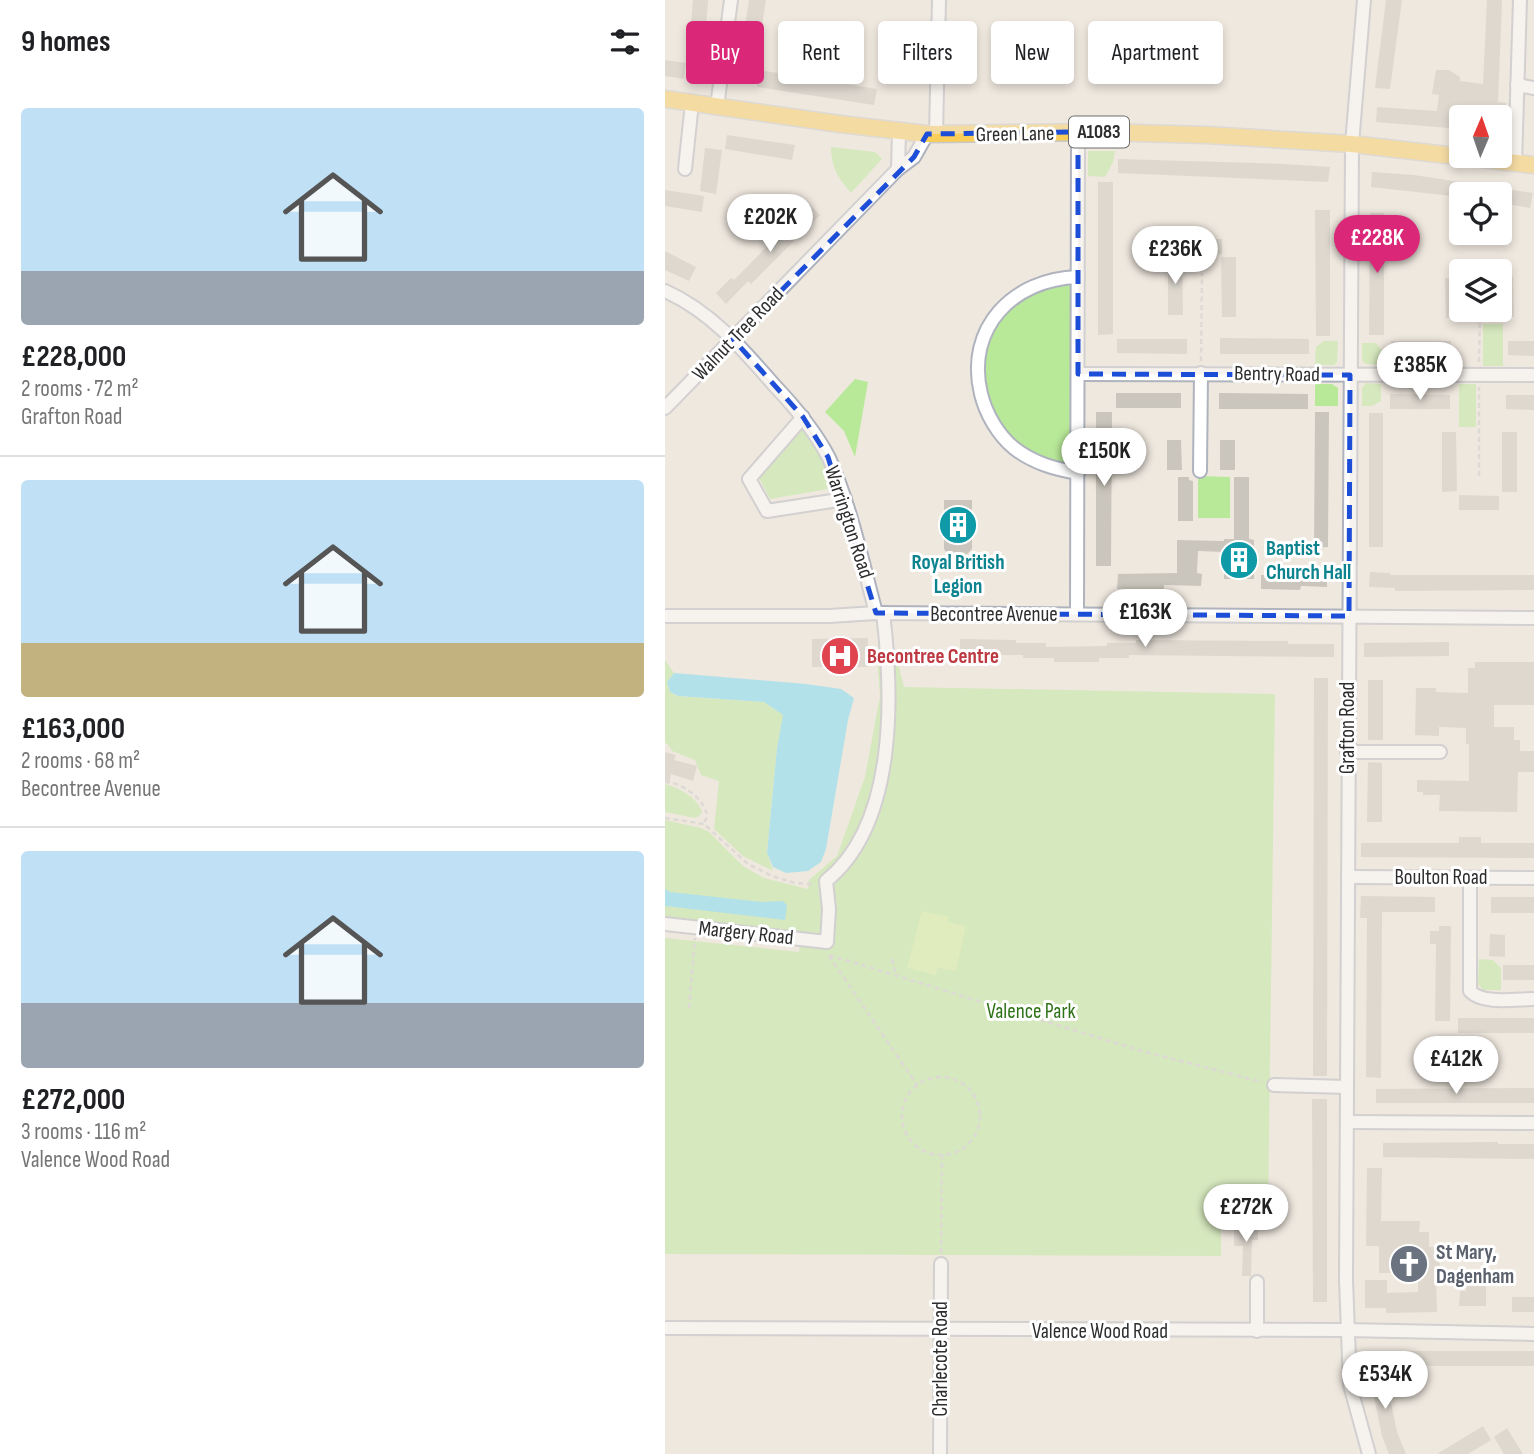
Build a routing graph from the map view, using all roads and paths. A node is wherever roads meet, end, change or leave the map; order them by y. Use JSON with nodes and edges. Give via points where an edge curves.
{"nodes":[{"id":1,"x":731,"y":0,"type":"edge"},
{"id":2,"x":939,"y":0,"type":"edge"},
{"id":3,"x":1364,"y":0,"type":"edge"},
{"id":4,"x":1520,"y":0,"type":"edge"},
{"id":5,"x":1519,"y":19,"type":"junction"},
{"id":6,"x":1534,"y":21,"type":"edge"},
{"id":7,"x":1517,"y":85,"type":"junction"},
{"id":8,"x":1534,"y":88,"type":"edge"},
{"id":9,"x":665,"y":99,"type":"edge"},
{"id":10,"x":692,"y":103,"type":"junction"},
{"id":11,"x":717,"y":107,"type":"junction"},
{"id":12,"x":899,"y":131,"type":"junction"},
{"id":13,"x":1078,"y":132,"type":"junction"},
{"id":14,"x":932,"y":134,"type":"junction"},
{"id":15,"x":1352,"y":144,"type":"junction"},
{"id":16,"x":1515,"y":163,"type":"junction"},
{"id":17,"x":1534,"y":165,"type":"edge"},
{"id":18,"x":685,"y":169,"type":"dead end"},
{"id":19,"x":898,"y":169,"type":"junction"},
{"id":20,"x":1202,"y":273,"type":"dead end"},
{"id":21,"x":1078,"y":277,"type":"junction"},
{"id":22,"x":665,"y":291,"type":"edge"},
{"id":23,"x":1480,"y":322,"type":"edge"},
{"id":24,"x":733,"y":339,"type":"junction"},
{"id":25,"x":1201,"y":373,"type":"junction"},
{"id":26,"x":1077,"y":374,"type":"junction"},
{"id":27,"x":1479,"y":374,"type":"junction"},
{"id":28,"x":1534,"y":374,"type":"edge"},
{"id":29,"x":1350,"y":375,"type":"junction"},
{"id":30,"x":665,"y":408,"type":"edge"},
{"id":31,"x":803,"y":418,"type":"junction"},
{"id":32,"x":1200,"y":471,"type":"dead end"},
{"id":33,"x":1078,"y":473,"type":"junction"},
{"id":34,"x":1479,"y":476,"type":"dead end"},
{"id":35,"x":845,"y":499,"type":"junction"},
{"id":36,"x":880,"y":613,"type":"junction"},
{"id":37,"x":1077,"y":614,"type":"junction"},
{"id":38,"x":665,"y":616,"type":"edge"},
{"id":39,"x":1349,"y":616,"type":"junction"},
{"id":40,"x":1534,"y":618,"type":"edge"},
{"id":41,"x":1347,"y":752,"type":"junction"},
{"id":42,"x":1440,"y":752,"type":"dead end"},
{"id":43,"x":665,"y":781,"type":"edge"},
{"id":44,"x":665,"y":818,"type":"edge"},
{"id":45,"x":704,"y":824,"type":"junction"},
{"id":46,"x":1348,"y":877,"type":"junction"},
{"id":47,"x":1534,"y":877,"type":"edge"},
{"id":48,"x":1470,"y":878,"type":"junction"},
{"id":49,"x":826,"y":881,"type":"junction"},
{"id":50,"x":665,"y":924,"type":"edge"},
{"id":51,"x":696,"y":927,"type":"junction"},
{"id":52,"x":892,"y":959,"type":"dead end"},
{"id":53,"x":896,"y":976,"type":"junction"},
{"id":54,"x":1534,"y":999,"type":"edge"},
{"id":55,"x":689,"y":1007,"type":"dead end"},
{"id":56,"x":917,"y":1085,"type":"junction"},
{"id":57,"x":1274,"y":1085,"type":"joint"},
{"id":58,"x":1347,"y":1087,"type":"junction"},
{"id":59,"x":1347,"y":1122,"type":"junction"},
{"id":60,"x":1534,"y":1123,"type":"edge"},
{"id":61,"x":942,"y":1155,"type":"junction"},
{"id":62,"x":941,"y":1264,"type":"joint"},
{"id":63,"x":1257,"y":1282,"type":"dead end"},
{"id":64,"x":665,"y":1328,"type":"edge"},
{"id":65,"x":940,"y":1329,"type":"junction"},
{"id":66,"x":1347,"y":1330,"type":"junction"},
{"id":67,"x":1257,"y":1331,"type":"junction"},
{"id":68,"x":1534,"y":1334,"type":"edge"},
{"id":69,"x":940,"y":1454,"type":"edge"},
{"id":70,"x":1369,"y":1454,"type":"edge"}],
"edges":[{"from":1,"to":11,"type":"street"},
{"from":2,"to":14,"type":"street"},
{"from":3,"to":15,"type":"street","name":"Grafton Road"},
{"from":4,"to":5,"type":"street"},
{"from":5,"to":6,"type":"street"},
{"from":5,"to":7,"type":"street"},
{"from":7,"to":8,"type":"street"},
{"from":7,"to":16,"type":"street"},
{"from":9,"to":10,"type":"main road","name":"Green Lane","number":"A1083"},
{"from":10,"to":11,"type":"main road","name":"Green Lane","number":"A1083"},
{"from":10,"to":18,"type":"street"},
{"from":11,"to":12,"type":"main road","name":"Green Lane","number":"A1083"},
{"from":12,"to":14,"type":"main road","name":"Green Lane","number":"A1083"},
{"from":12,"to":19,"type":"street"},
{"from":13,"to":14,"type":"main road","name":"Green Lane","number":"A1083"},
{"from":13,"to":15,"type":"main road","name":"Green Lane","number":"A1083"},
{"from":13,"to":21,"type":"street"},
{"from":14,"to":19,"type":"street","name":"Walnut Tree Road"},
{"from":15,"to":16,"type":"main road","name":"Green Lane","number":"A1083"},
{"from":15,"to":29,"type":"street","name":"Grafton Road"},
{"from":16,"to":17,"type":"main road","name":"Green Lane","number":"A1083"},
{"from":19,"to":24,"type":"street","name":"Walnut Tree Road"},
{"from":20,"to":25,"type":"path"},
{"from":21,"to":26,"type":"street"},
{"from":21,"to":33,"type":"street","via":[[1035,286],[994,315],[978,349],[977,376],[984,406],[1014,448],[1055,469]]},
{"from":22,"to":24,"type":"street","name":"Warrington Road","via":[[685,300]]},
{"from":23,"to":27,"type":"path"},
{"from":24,"to":30,"type":"street","name":"Walnut Tree Road"},
{"from":24,"to":31,"type":"street","name":"Warrington Road"},
{"from":25,"to":26,"type":"street","name":"Bentry Road"},
{"from":25,"to":29,"type":"street","name":"Bentry Road"},
{"from":25,"to":32,"type":"street"},
{"from":26,"to":33,"type":"street"},
{"from":27,"to":28,"type":"street","name":"Bentry Road"},
{"from":27,"to":29,"type":"street","name":"Bentry Road"},
{"from":27,"to":34,"type":"path"},
{"from":29,"to":39,"type":"street","name":"Grafton Road"},
{"from":31,"to":35,"type":"street","name":"Warrington Road","via":[[828,457]]},
{"from":31,"to":35,"type":"street","via":[[749,479],[767,511]]},
{"from":33,"to":37,"type":"street"},
{"from":35,"to":36,"type":"street","name":"Warrington Road"},
{"from":36,"to":37,"type":"street","name":"Becontree Avenue"},
{"from":36,"to":38,"type":"street","name":"Becontree Avenue"},
{"from":36,"to":49,"type":"street","name":"Warrington Road","via":[[890,677],[885,762],[862,835],[840,870]]},
{"from":37,"to":39,"type":"street","name":"Becontree Avenue"},
{"from":39,"to":40,"type":"street","name":"Becontree Avenue"},
{"from":39,"to":41,"type":"street","name":"Grafton Road"},
{"from":41,"to":42,"type":"street"},
{"from":41,"to":46,"type":"street","name":"Grafton Road"},
{"from":43,"to":45,"type":"path","via":[[702,802],[707,816]]},
{"from":44,"to":45,"type":"path"},
{"from":45,"to":49,"type":"path","via":[[748,864],[772,876],[810,884]]},
{"from":46,"to":48,"type":"street","name":"Boulton Road"},
{"from":46,"to":58,"type":"street","name":"Grafton Road"},
{"from":47,"to":48,"type":"street","name":"Boulton Road"},
{"from":48,"to":54,"type":"street","via":[[1470,991],[1483,999]]},
{"from":49,"to":51,"type":"street","name":"Margery Road","via":[[827,942]]},
{"from":50,"to":51,"type":"street","name":"Margery Road"},
{"from":51,"to":55,"type":"path"},
{"from":52,"to":53,"type":"path"},
{"from":53,"to":56,"type":"path","via":[[828,955]]},
{"from":53,"to":57,"type":"path","via":[[1142,1051]]},
{"from":56,"to":61,"type":"path","via":[[903,1105],[904,1129],[919,1148]]},
{"from":56,"to":61,"type":"path","via":[[929,1079],[955,1079],[967,1086],[980,1109],[980,1122],[967,1145]]},
{"from":57,"to":58,"type":"street"},
{"from":58,"to":59,"type":"street","name":"Grafton Road"},
{"from":59,"to":60,"type":"street"},
{"from":59,"to":66,"type":"street","name":"Grafton Road"},
{"from":61,"to":62,"type":"path"},
{"from":62,"to":65,"type":"street","name":"Charlecote Road"},
{"from":63,"to":67,"type":"street"},
{"from":64,"to":65,"type":"street","name":"Valence Wood Road"},
{"from":65,"to":67,"type":"street","name":"Valence Wood Road"},
{"from":65,"to":69,"type":"street","name":"Charlecote Road"},
{"from":66,"to":67,"type":"street","name":"Valence Wood Road"},
{"from":66,"to":68,"type":"street","name":"Valence Wood Road"},
{"from":66,"to":70,"type":"street","name":"Grafton Road","via":[[1350,1385]]}]}
